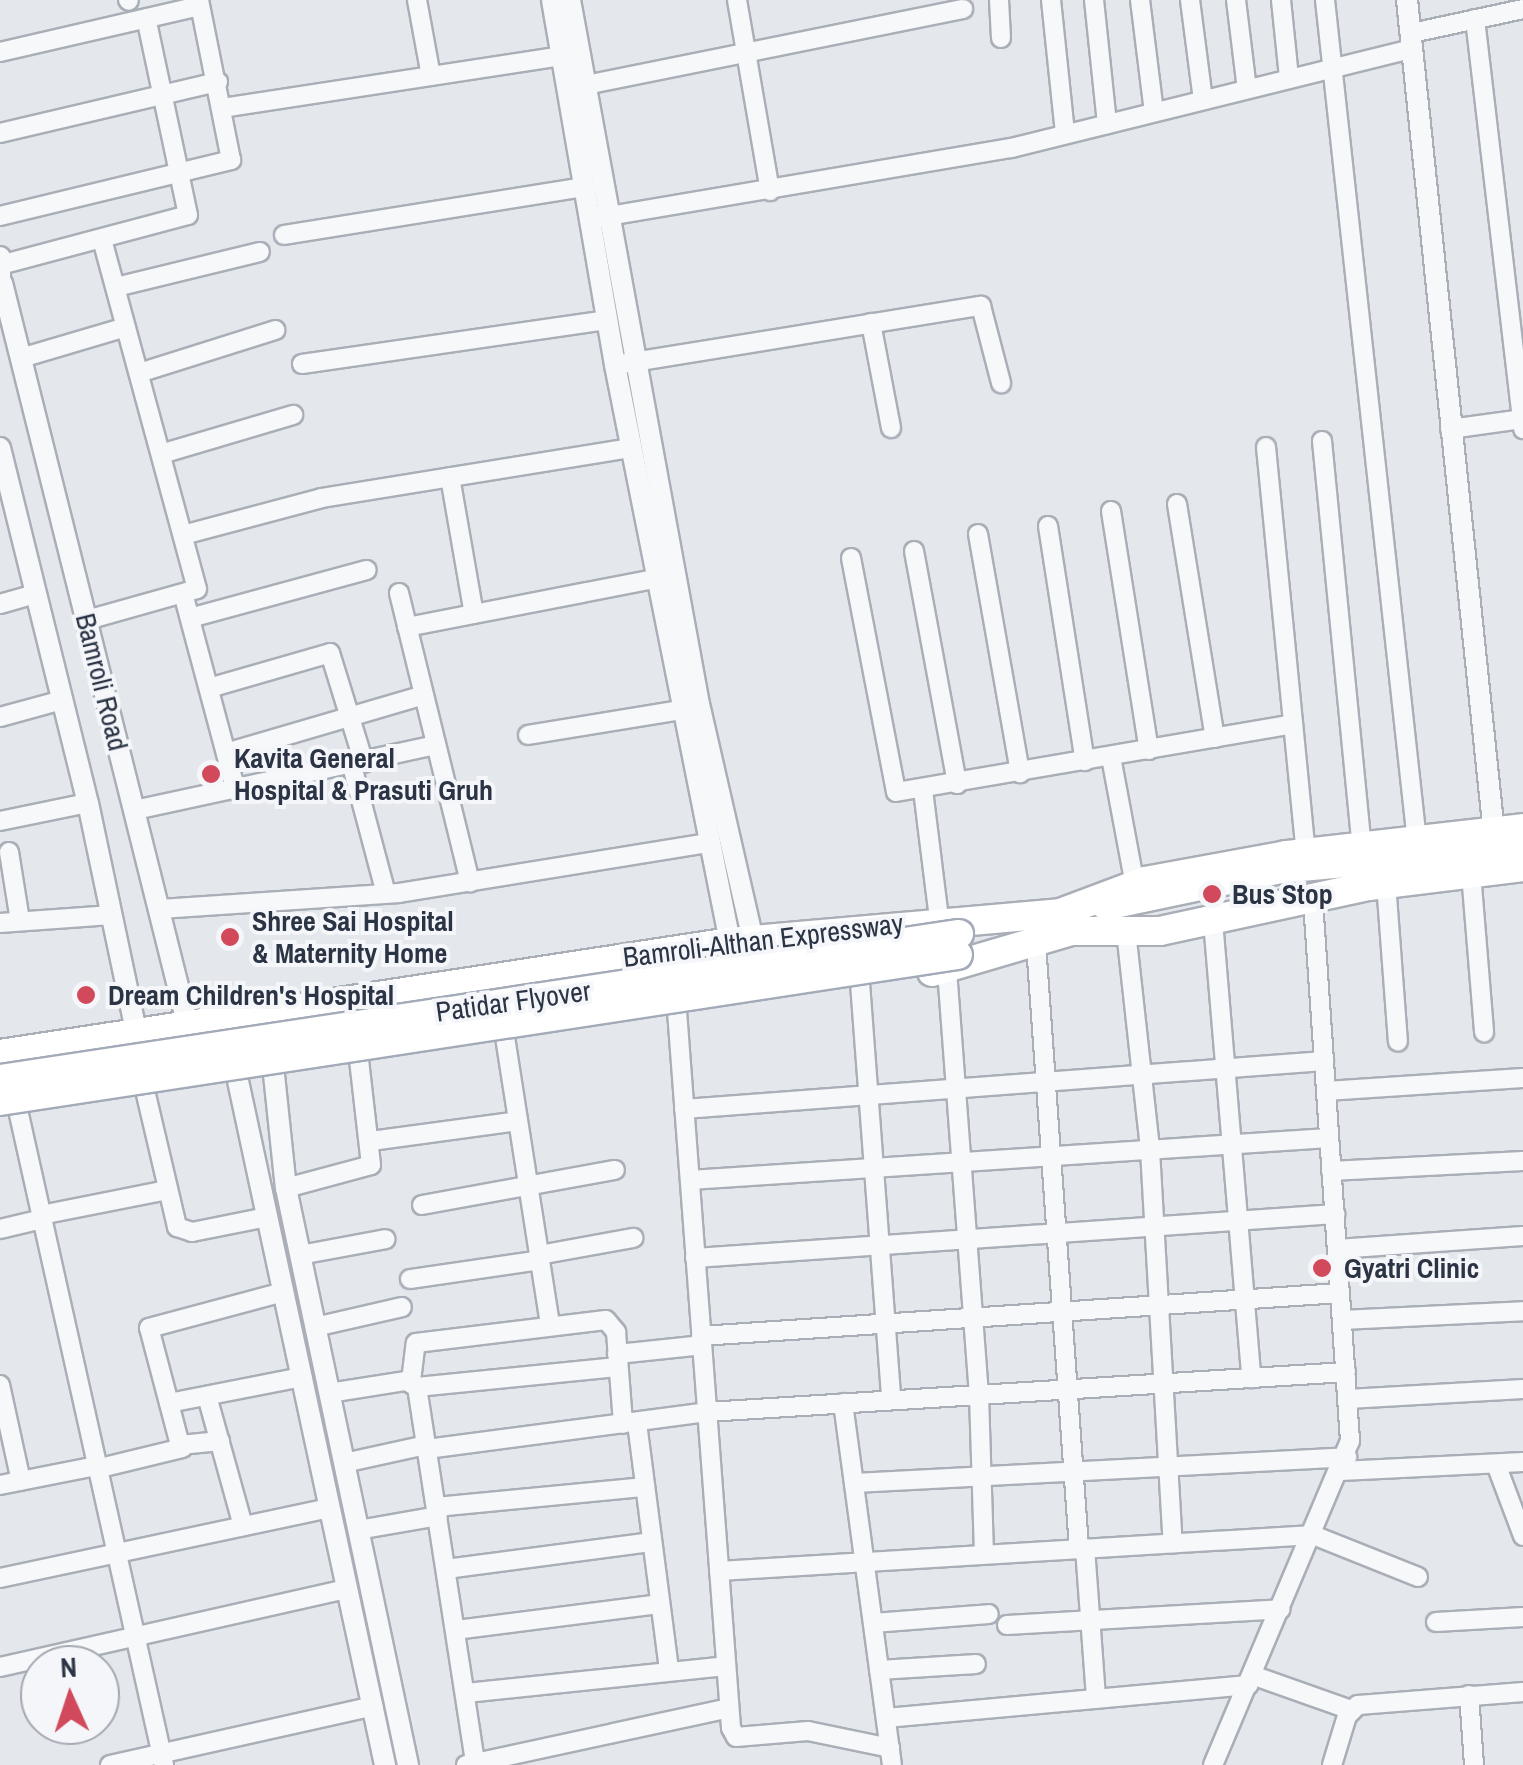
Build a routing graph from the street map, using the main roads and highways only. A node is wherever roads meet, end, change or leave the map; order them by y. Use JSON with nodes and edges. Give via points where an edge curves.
{"nodes":[{"id":1,"x":1523,"y":828,"type":"edge"},
{"id":2,"x":1523,"y":848,"type":"edge"},
{"id":3,"x":1503,"y":855,"type":"edge"},
{"id":4,"x":1372,"y":866,"type":"junction"},
{"id":5,"x":1066,"y":922,"type":"junction"},
{"id":6,"x":950,"y":944,"type":"junction"},
{"id":7,"x":0,"y":1054,"type":"edge"},
{"id":8,"x":0,"y":1079,"type":"edge"},
{"id":9,"x":6,"y":1108,"type":"edge"}],
"edges":[{"from":1,"to":3,"type":"main road"},
{"from":2,"to":3,"type":"main road"},
{"from":3,"to":4,"type":"main road"},
{"from":3,"to":4,"type":"main road","via":[[1472,873]]},
{"from":3,"to":4,"type":"main road","via":[[1417,841]]},
{"from":4,"to":5,"type":"main road","via":[[1280,870]]},
{"from":4,"to":5,"type":"main road","via":[[1313,901],[1213,922],[1126,931]]},
{"from":4,"to":5,"type":"main road","via":[[1306,853],[1135,885]]},
{"from":5,"to":6,"type":"main road","name":"Patidar Flyover","via":[[1024,948]]},
{"from":5,"to":6,"type":"main road","name":"Patidar Flyover","via":[[1023,912]]},
{"from":6,"to":7,"type":"main road","name":"Bamroli-Althan Expressway","via":[[741,940],[136,1028]]},
{"from":6,"to":8,"type":"main road","name":"Patidar Flyover","bridge":true},
{"from":6,"to":9,"type":"main road","name":"Patidar Flyover","bridge":true},
{"from":6,"to":9,"type":"main road","name":"Bamroli-Althan Expressway","via":[[860,983]]}]}
